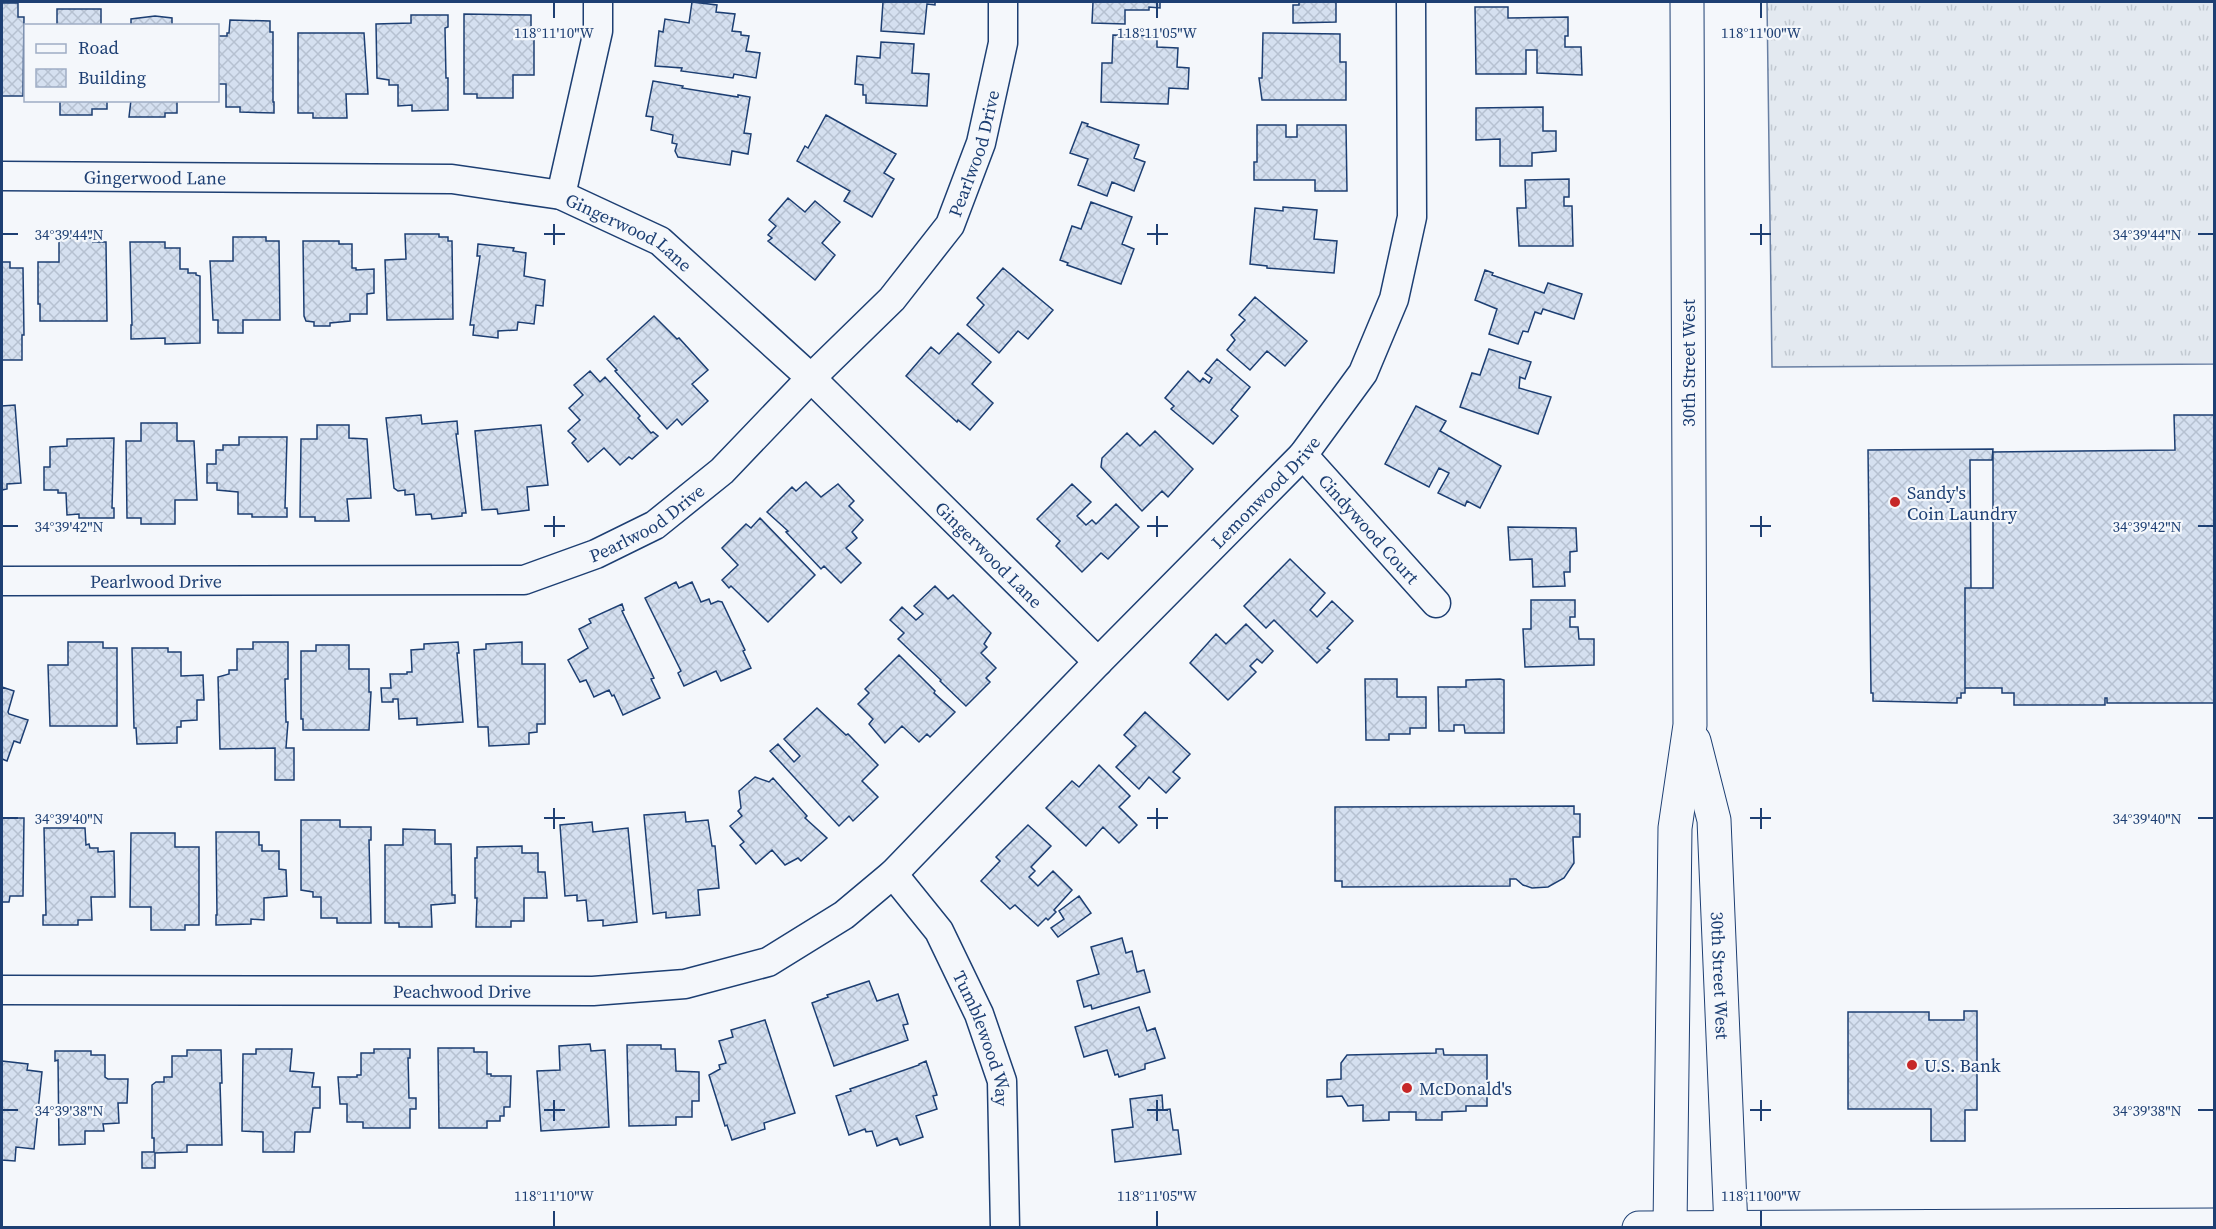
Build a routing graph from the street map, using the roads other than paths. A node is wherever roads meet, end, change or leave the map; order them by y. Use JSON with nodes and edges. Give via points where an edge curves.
{"nodes":[{"id":1,"x":598,"y":2,"type":"edge"},
{"id":2,"x":1003,"y":2,"type":"edge"},
{"id":3,"x":1411,"y":2,"type":"edge"},
{"id":4,"x":1687,"y":2,"type":"edge"},
{"id":5,"x":2,"y":176,"type":"edge"},
{"id":6,"x":561,"y":195,"type":"junction"},
{"id":7,"x":811,"y":378,"type":"junction"},
{"id":8,"x":1303,"y":455,"type":"junction"},
{"id":9,"x":2,"y":581,"type":"edge"},
{"id":10,"x":1436,"y":603,"type":"dead end"},
{"id":11,"x":1098,"y":662,"type":"junction"},
{"id":12,"x":1690,"y":725,"type":"junction"},
{"id":13,"x":893,"y":874,"type":"junction"},
{"id":14,"x":2,"y":990,"type":"edge"},
{"id":15,"x":2214,"y":1225,"type":"edge"},
{"id":16,"x":1005,"y":1227,"type":"edge"},
{"id":17,"x":1660,"y":1227,"type":"edge"},
{"id":18,"x":1731,"y":1227,"type":"edge"}],
"edges":[{"from":1,"to":6,"type":"street","via":[[598,31]]},
{"from":2,"to":7,"type":"street","name":"Pearlwood Drive","via":[[1003,43],[981,142],[950,225],[892,299]]},
{"from":3,"to":8,"type":"street","name":"Lemonwood Drive","via":[[1412,217],[1394,299],[1363,373]]},
{"from":4,"to":12,"type":"main road","name":"30th Street West"},
{"from":5,"to":6,"type":"street","name":"Gingerwood Lane","via":[[452,179]]},
{"from":6,"to":7,"type":"street","name":"Gingerwood Lane","via":[[660,241]]},
{"from":7,"to":9,"type":"street","name":"Pearlwood Drive","via":[[722,471],[655,525],[596,554],[524,580]]},
{"from":7,"to":11,"type":"street","name":"Gingerwood Lane"},
{"from":8,"to":10,"type":"street","name":"Cindywood Court"},
{"from":8,"to":11,"type":"street","name":"Lemonwood Drive"},
{"from":11,"to":13,"type":"street","name":"Lemonwood Drive"},
{"from":12,"to":17,"type":"main road","name":"30th Street West","via":[[1675,828]]},
{"from":12,"to":18,"type":"main road","name":"30th Street West","via":[[1714,820]]},
{"from":13,"to":14,"type":"street","name":"Peachwood Drive","via":[[844,915],[768,962],[685,984],[593,991]]},
{"from":13,"to":16,"type":"street","name":"Tumblewood Way","via":[[939,931],[979,1014],[1002,1081]]},
{"from":15,"to":18,"type":"main road"},
{"from":17,"to":18,"type":"main road"}]}
